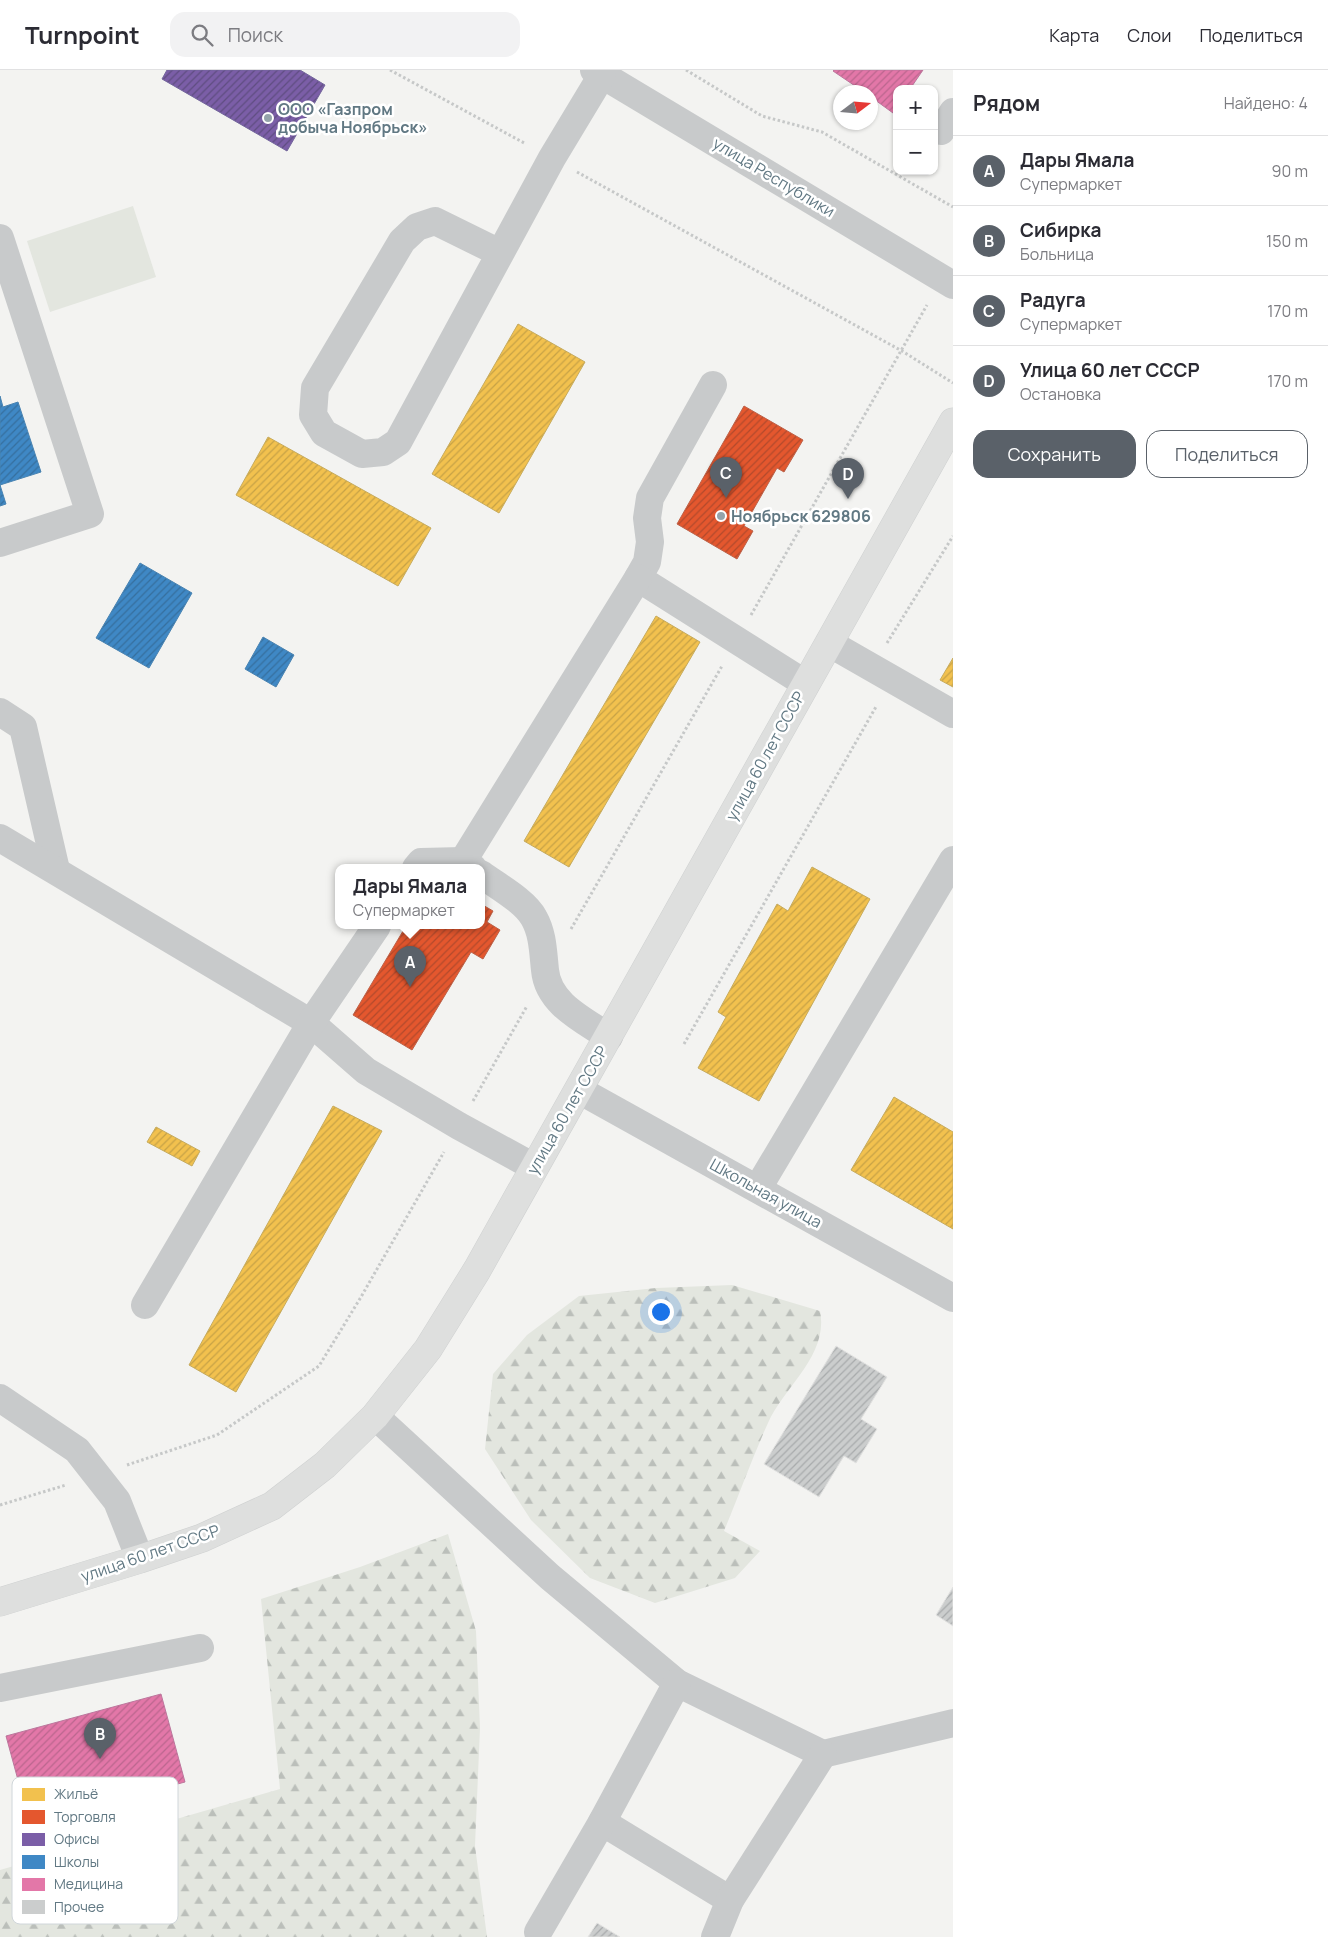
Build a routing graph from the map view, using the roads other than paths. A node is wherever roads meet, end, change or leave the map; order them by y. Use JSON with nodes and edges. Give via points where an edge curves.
{"nodes":[{"id":1,"x":598,"y":72,"type":"edge"},
{"id":2,"x":0,"y":238,"type":"edge"},
{"id":3,"x":500,"y":253,"type":"junction"},
{"id":4,"x":953,"y":285,"type":"edge"},
{"id":5,"x":713,"y":385,"type":"dead end"},
{"id":6,"x":953,"y":422,"type":"edge"},
{"id":7,"x":0,"y":543,"type":"edge"},
{"id":8,"x":638,"y":578,"type":"junction"},
{"id":9,"x":829,"y":643,"type":"junction"},
{"id":10,"x":806,"y":684,"type":"junction"},
{"id":11,"x":0,"y":712,"type":"edge"},
{"id":12,"x":953,"y":714,"type":"edge"},
{"id":13,"x":0,"y":838,"type":"edge"},
{"id":14,"x":953,"y":860,"type":"edge"},
{"id":15,"x":419,"y":864,"type":"edge"},
{"id":16,"x":438,"y":864,"type":"edge"},
{"id":17,"x":475,"y":864,"type":"edge"},
{"id":18,"x":56,"y":870,"type":"junction"},
{"id":19,"x":485,"y":877,"type":"edge"},
{"id":20,"x":375,"y":929,"type":"edge"},
{"id":21,"x":311,"y":1022,"type":"junction"},
{"id":22,"x":608,"y":1037,"type":"junction"},
{"id":23,"x":579,"y":1090,"type":"junction"},
{"id":24,"x":534,"y":1167,"type":"junction"},
{"id":25,"x":758,"y":1188,"type":"junction"},
{"id":26,"x":953,"y":1298,"type":"edge"},
{"id":27,"x":145,"y":1304,"type":"dead end"},
{"id":28,"x":0,"y":1398,"type":"edge"},
{"id":29,"x":375,"y":1416,"type":"junction"},
{"id":30,"x":140,"y":1559,"type":"junction"},
{"id":31,"x":0,"y":1602,"type":"edge"},
{"id":32,"x":200,"y":1648,"type":"dead end"},
{"id":33,"x":677,"y":1683,"type":"junction"},
{"id":34,"x":0,"y":1688,"type":"edge"},
{"id":35,"x":953,"y":1723,"type":"edge"},
{"id":36,"x":823,"y":1754,"type":"junction"},
{"id":37,"x":602,"y":1822,"type":"junction"},
{"id":38,"x":730,"y":1900,"type":"junction"},
{"id":39,"x":538,"y":1932,"type":"dead end"},
{"id":40,"x":715,"y":1937,"type":"edge"}],
"edges":[{"from":1,"to":3,"type":"street"},
{"from":1,"to":4,"type":"street","name":"улица Республики"},
{"from":2,"to":7,"type":"street","via":[[90,514]]},
{"from":3,"to":3,"type":"street","via":[[398,442],[383,452],[362,454],[324,433],[313,416],[315,388],[402,241],[417,227],[435,221]]},
{"from":5,"to":8,"type":"street","via":[[650,498],[647,518],[649,552]]},
{"from":6,"to":9,"type":"main road","name":"улица 60 лет СССР"},
{"from":8,"to":10,"type":"street"},
{"from":8,"to":17,"type":"street"},
{"from":9,"to":10,"type":"main road","name":"улица 60 лет СССР"},
{"from":9,"to":12,"type":"street"},
{"from":10,"to":22,"type":"main road","name":"улица 60 лет СССР"},
{"from":11,"to":18,"type":"street","via":[[23,727]]},
{"from":13,"to":18,"type":"street"},
{"from":14,"to":25,"type":"street"},
{"from":15,"to":16,"type":"street"},
{"from":18,"to":21,"type":"street"},
{"from":19,"to":22,"type":"street","via":[[534,916],[541,932],[545,974],[560,1004]]},
{"from":20,"to":21,"type":"street"},
{"from":21,"to":24,"type":"street","via":[[366,1071]]},
{"from":21,"to":27,"type":"street"},
{"from":22,"to":23,"type":"main road","name":"улица 60 лет СССР"},
{"from":23,"to":24,"type":"main road","name":"улица 60 лет СССР"},
{"from":23,"to":25,"type":"street","name":"Школьная улица"},
{"from":24,"to":29,"type":"main road","name":"улица 60 лет СССР","via":[[477,1270],[428,1349]]},
{"from":25,"to":26,"type":"street","name":"Школьная улица"},
{"from":28,"to":30,"type":"street","via":[[77,1450],[117,1501]]},
{"from":29,"to":30,"type":"main road","name":"улица 60 лет СССР","via":[[324,1465],[272,1506],[202,1538]]},
{"from":29,"to":33,"type":"street","via":[[550,1577]]},
{"from":30,"to":31,"type":"main road","name":"улица 60 лет СССР"},
{"from":32,"to":34,"type":"street"},
{"from":33,"to":36,"type":"street"},
{"from":33,"to":37,"type":"street"},
{"from":35,"to":36,"type":"street"},
{"from":36,"to":38,"type":"street"},
{"from":37,"to":38,"type":"street"},
{"from":37,"to":39,"type":"street"},
{"from":38,"to":40,"type":"street"}]}
